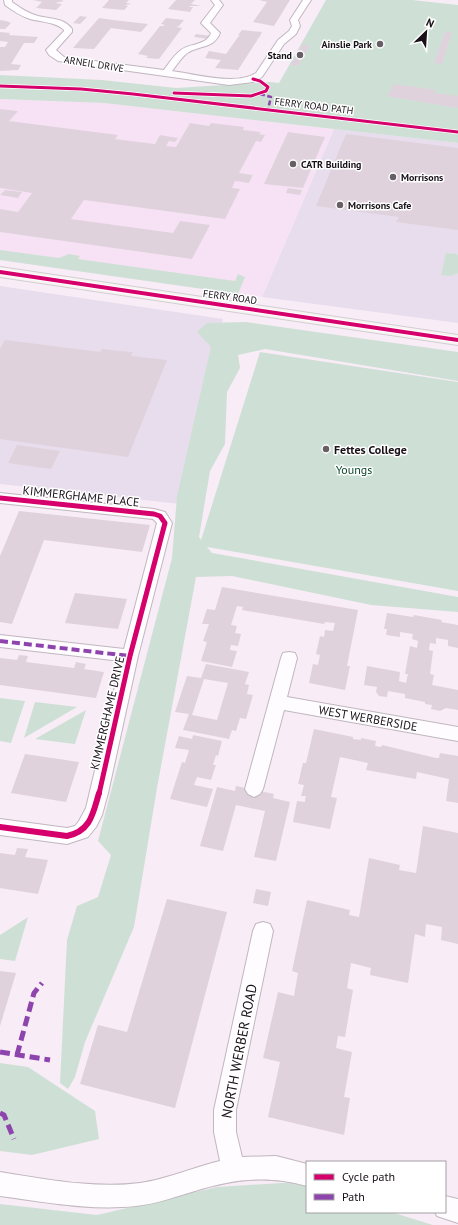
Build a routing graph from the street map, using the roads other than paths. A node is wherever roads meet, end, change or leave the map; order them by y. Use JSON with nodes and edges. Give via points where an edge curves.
{"nodes":[{"id":1,"x":8,"y":0,"type":"edge"},
{"id":2,"x":215,"y":0,"type":"edge"},
{"id":3,"x":307,"y":0,"type":"edge"},
{"id":4,"x":166,"y":74,"type":"junction"},
{"id":5,"x":0,"y":272,"type":"edge"},
{"id":6,"x":458,"y":340,"type":"edge"},
{"id":7,"x":1,"y":499,"type":"edge"},
{"id":8,"x":160,"y":516,"type":"joint"},
{"id":9,"x":0,"y":641,"type":"edge"},
{"id":10,"x":130,"y":656,"type":"junction"},
{"id":11,"x":289,"y":658,"type":"dead end"},
{"id":12,"x":279,"y":702,"type":"junction"},
{"id":13,"x":458,"y":734,"type":"edge"},
{"id":14,"x":254,"y":790,"type":"dead end"},
{"id":15,"x":0,"y":827,"type":"edge"},
{"id":16,"x":263,"y":931,"type":"dead end"},
{"id":17,"x":234,"y":1170,"type":"junction"},
{"id":18,"x":306,"y":1175,"type":"edge"},
{"id":19,"x":0,"y":1184,"type":"edge"},
{"id":20,"x":446,"y":1208,"type":"edge"},
{"id":21,"x":458,"y":1211,"type":"edge"}],
"edges":[{"from":1,"to":4,"type":"street","name":"ARNEIL DRIVE","via":[[12,7],[36,18],[66,26],[68,32],[51,50],[61,59]]},
{"from":2,"to":4,"type":"street","via":[[219,4],[206,23],[216,33],[214,38],[209,43],[182,53]]},
{"from":3,"to":4,"type":"street","name":"ARNEIL DRIVE","via":[[294,20],[296,26],[292,32],[281,42],[259,75],[253,79],[229,82]]},
{"from":5,"to":6,"type":"main road","name":"FERRY ROAD"},
{"from":7,"to":8,"type":"street","name":"KIMMERGHAME PLACE"},
{"from":8,"to":10,"type":"street","name":"KIMMERGHAME DRIVE","via":[[164,523]]},
{"from":9,"to":10,"type":"street"},
{"from":10,"to":15,"type":"street","name":"KIMMERGHAME DRIVE","via":[[99,793],[86,828],[75,836],[67,836]]},
{"from":11,"to":12,"type":"street"},
{"from":12,"to":13,"type":"street","name":"WEST WERBERSIDE"},
{"from":12,"to":14,"type":"street"},
{"from":16,"to":17,"type":"street","name":"NORTH WERBER ROAD","via":[[226,1110],[225,1132]]},
{"from":17,"to":18,"type":"street","via":[[265,1167]]},
{"from":17,"to":19,"type":"street","via":[[134,1195],[62,1194]]},
{"from":20,"to":21,"type":"street"}]}
